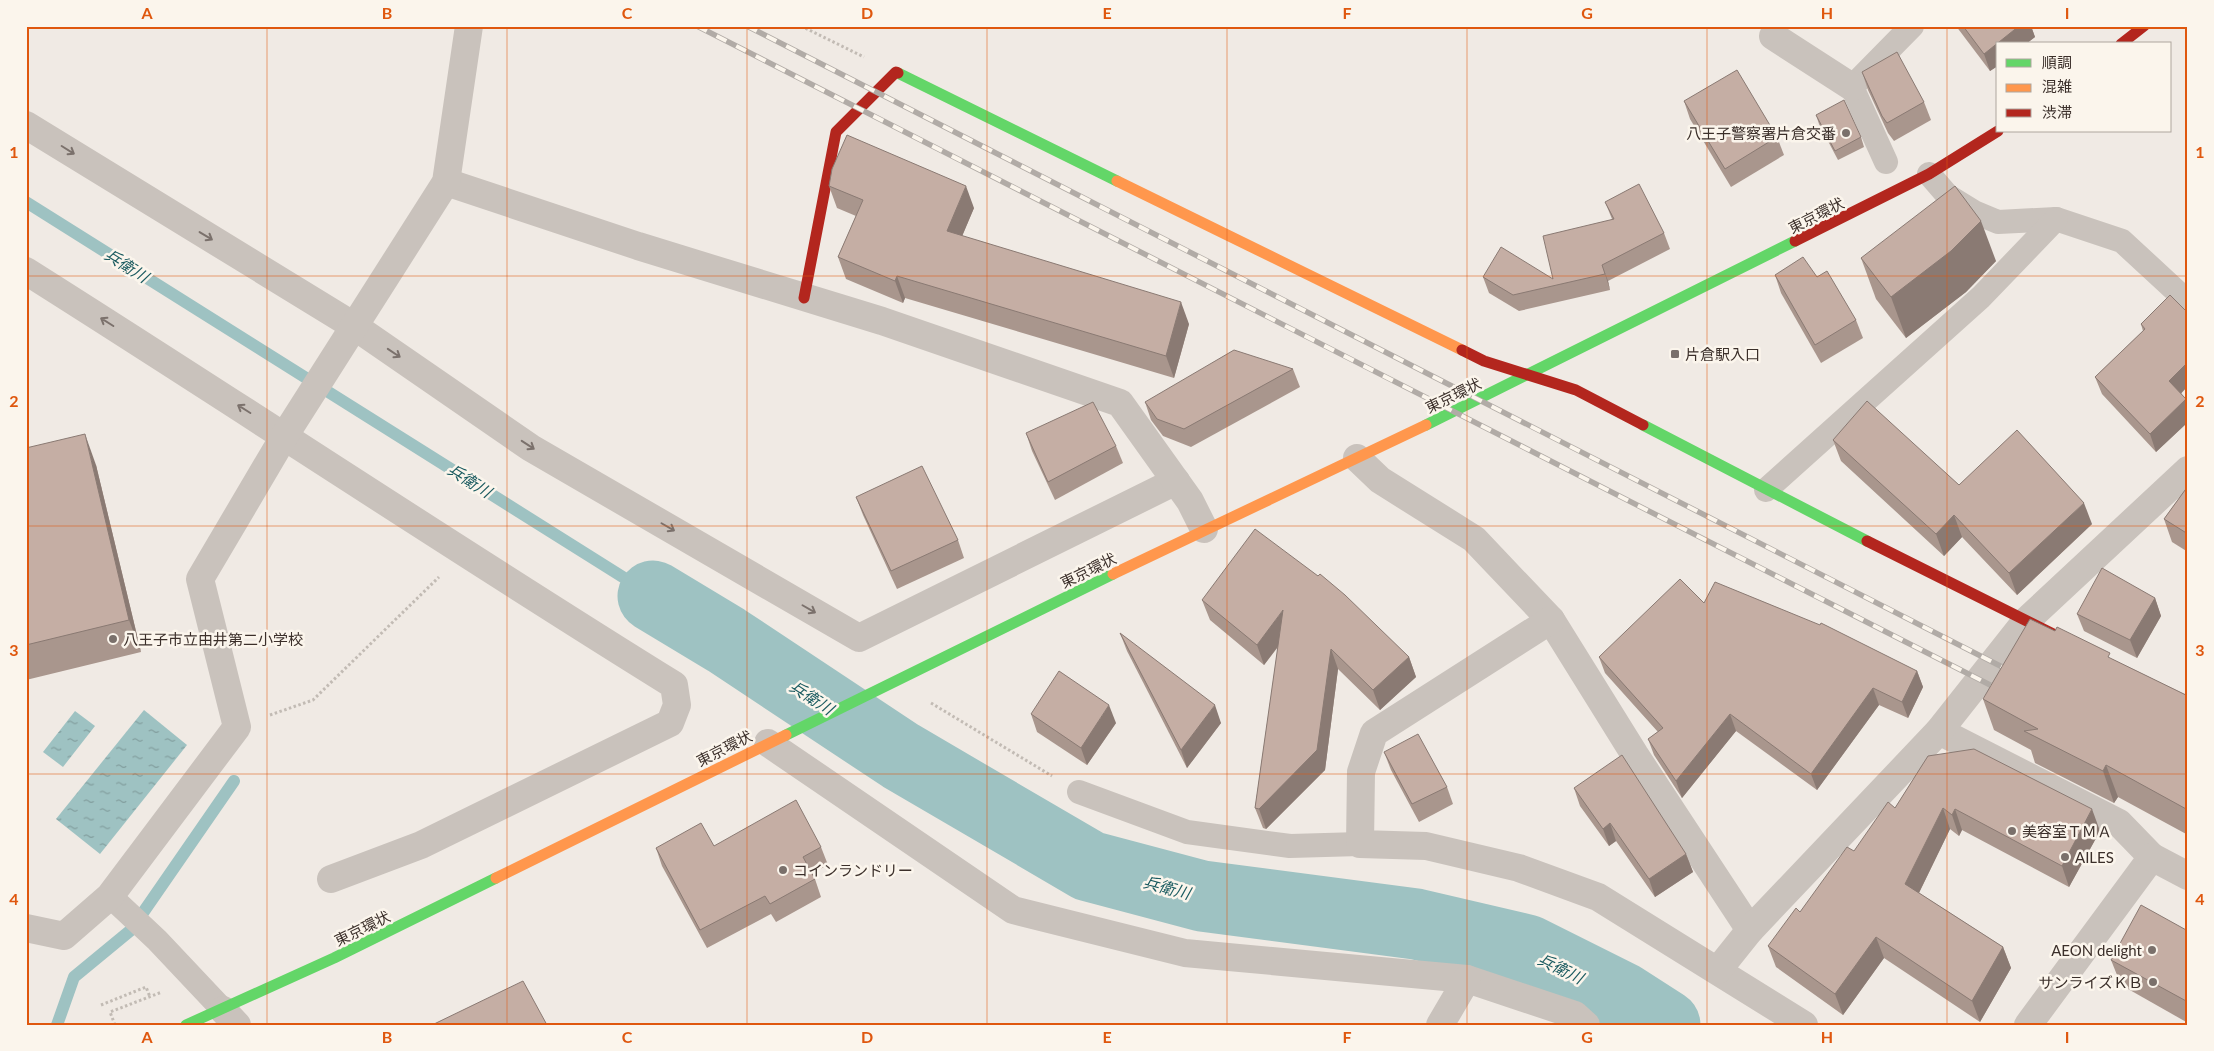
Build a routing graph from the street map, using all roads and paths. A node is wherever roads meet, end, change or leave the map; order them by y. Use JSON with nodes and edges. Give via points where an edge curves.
{"nodes":[{"id":1,"x":469,"y":26,"type":"edge"},
{"id":2,"x":801,"y":26,"type":"edge"},
{"id":3,"x":1912,"y":26,"type":"edge"},
{"id":4,"x":2144,"y":26,"type":"edge"},
{"id":5,"x":1773,"y":36,"type":"dead end"},
{"id":6,"x":2124,"y":42,"type":"edge"},
{"id":7,"x":896,"y":72,"type":"junction"},
{"id":8,"x":1852,"y":87,"type":"junction"},
{"id":9,"x":26,"y":124,"type":"edge"},
{"id":10,"x":1996,"y":132,"type":"edge"},
{"id":11,"x":1886,"y":162,"type":"dead end"},
{"id":12,"x":1929,"y":174,"type":"junction"},
{"id":13,"x":446,"y":182,"type":"junction"},
{"id":14,"x":2056,"y":219,"type":"junction"},
{"id":15,"x":26,"y":271,"type":"edge"},
{"id":16,"x":804,"y":298,"type":"junction"},
{"id":17,"x":2188,"y":302,"type":"edge"},
{"id":18,"x":354,"y":326,"type":"junction"},
{"id":19,"x":1527,"y":376,"type":"junction"},
{"id":20,"x":285,"y":435,"type":"junction"},
{"id":21,"x":1357,"y":458,"type":"junction"},
{"id":22,"x":2188,"y":470,"type":"edge"},
{"id":23,"x":1176,"y":481,"type":"junction"},
{"id":24,"x":1766,"y":490,"type":"junction"},
{"id":25,"x":1204,"y":529,"type":"junction"},
{"id":26,"x":464,"y":553,"type":"junction"},
{"id":27,"x":1551,"y":620,"type":"junction"},
{"id":28,"x":2026,"y":621,"type":"junction"},
{"id":29,"x":2069,"y":642,"type":"edge"},
{"id":30,"x":927,"y":699,"type":"dead end"},
{"id":31,"x":237,"y":727,"type":"junction"},
{"id":32,"x":1939,"y":731,"type":"junction"},
{"id":33,"x":768,"y":743,"type":"junction"},
{"id":34,"x":1080,"y":792,"type":"joint"},
{"id":35,"x":1360,"y":844,"type":"junction"},
{"id":36,"x":2152,"y":857,"type":"junction"},
{"id":37,"x":2188,"y":876,"type":"edge"},
{"id":38,"x":331,"y":879,"type":"dead end"},
{"id":39,"x":114,"y":900,"type":"junction"},
{"id":40,"x":26,"y":928,"type":"edge"},
{"id":41,"x":1750,"y":930,"type":"junction"},
{"id":42,"x":1718,"y":970,"type":"junction"},
{"id":43,"x":1467,"y":978,"type":"junction"},
{"id":44,"x":101,"y":1005,"type":"dead end"},
{"id":45,"x":230,"y":1017,"type":"edge"},
{"id":46,"x":115,"y":1025,"type":"edge"},
{"id":47,"x":186,"y":1025,"type":"edge"},
{"id":48,"x":1440,"y":1025,"type":"edge"},
{"id":49,"x":1586,"y":1025,"type":"edge"},
{"id":50,"x":1804,"y":1025,"type":"edge"},
{"id":51,"x":2028,"y":1025,"type":"edge"}],
"edges":[{"from":1,"to":13,"type":"street"},
{"from":2,"to":7,"type":"path"},
{"from":3,"to":8,"type":"lane"},
{"from":4,"to":6,"type":"main road"},
{"from":5,"to":8,"type":"street"},
{"from":7,"to":16,"type":"main road","via":[[836,132]]},
{"from":7,"to":19,"type":"main road","via":[[1484,361]]},
{"from":8,"to":11,"type":"lane"},
{"from":9,"to":18,"type":"street","one_way":true},
{"from":10,"to":12,"type":"main road","name":"東京環状"},
{"from":12,"to":14,"type":"lane","via":[[1948,196],[1998,222]]},
{"from":12,"to":19,"type":"main road","name":"東京環状"},
{"from":13,"to":16,"type":"street"},
{"from":13,"to":18,"type":"street"},
{"from":14,"to":17,"type":"lane","via":[[2122,241]]},
{"from":14,"to":24,"type":"lane","via":[[1981,297]]},
{"from":20,"to":15,"type":"street","one_way":true},
{"from":16,"to":23,"type":"street","via":[[882,321],[1120,402]]},
{"from":18,"to":20,"type":"street"},
{"from":18,"to":23,"type":"street","one_way":true,"via":[[531,448],[859,638]]},
{"from":19,"to":21,"type":"main road","name":"東京環状"},
{"from":19,"to":24,"type":"main road","via":[[1576,390]]},
{"from":20,"to":26,"type":"street"},
{"from":20,"to":31,"type":"street","via":[[200,579]]},
{"from":21,"to":25,"type":"main road","name":"東京環状"},
{"from":21,"to":27,"type":"street","via":[[1380,480],[1474,539]]},
{"from":22,"to":28,"type":"street"},
{"from":23,"to":25,"type":"street"},
{"from":24,"to":28,"type":"main road"},
{"from":25,"to":33,"type":"main road","name":"東京環状"},
{"from":26,"to":31,"type":"path","via":[[313,700]]},
{"from":26,"to":38,"type":"street","via":[[674,685],[678,705],[670,723],[421,845]]},
{"from":27,"to":35,"type":"street","via":[[1374,733],[1360,772]]},
{"from":27,"to":41,"type":"street"},
{"from":28,"to":29,"type":"main road"},
{"from":28,"to":32,"type":"street"},
{"from":30,"to":34,"type":"path"},
{"from":31,"to":39,"type":"street"},
{"from":32,"to":36,"type":"street","via":[[2119,823]]},
{"from":32,"to":41,"type":"street"},
{"from":33,"to":43,"type":"street","via":[[1013,910],[1185,953]]},
{"from":33,"to":45,"type":"main road","name":"東京環状","via":[[334,958]]},
{"from":34,"to":35,"type":"lane","via":[[1187,832],[1290,846]]},
{"from":35,"to":42,"type":"street","via":[[1426,846],[1519,868],[1598,897]]},
{"from":36,"to":37,"type":"street"},
{"from":36,"to":51,"type":"street"},
{"from":39,"to":40,"type":"street","via":[[64,936]]},
{"from":39,"to":45,"type":"lane"},
{"from":41,"to":42,"type":"street"},
{"from":42,"to":50,"type":"street"},
{"from":43,"to":48,"type":"street"},
{"from":43,"to":49,"type":"street","via":[[1575,1015]]},
{"from":44,"to":46,"type":"path","via":[[146,987],[150,997],[110,1012]]},
{"from":45,"to":47,"type":"main road","name":"東京環状"}]}
